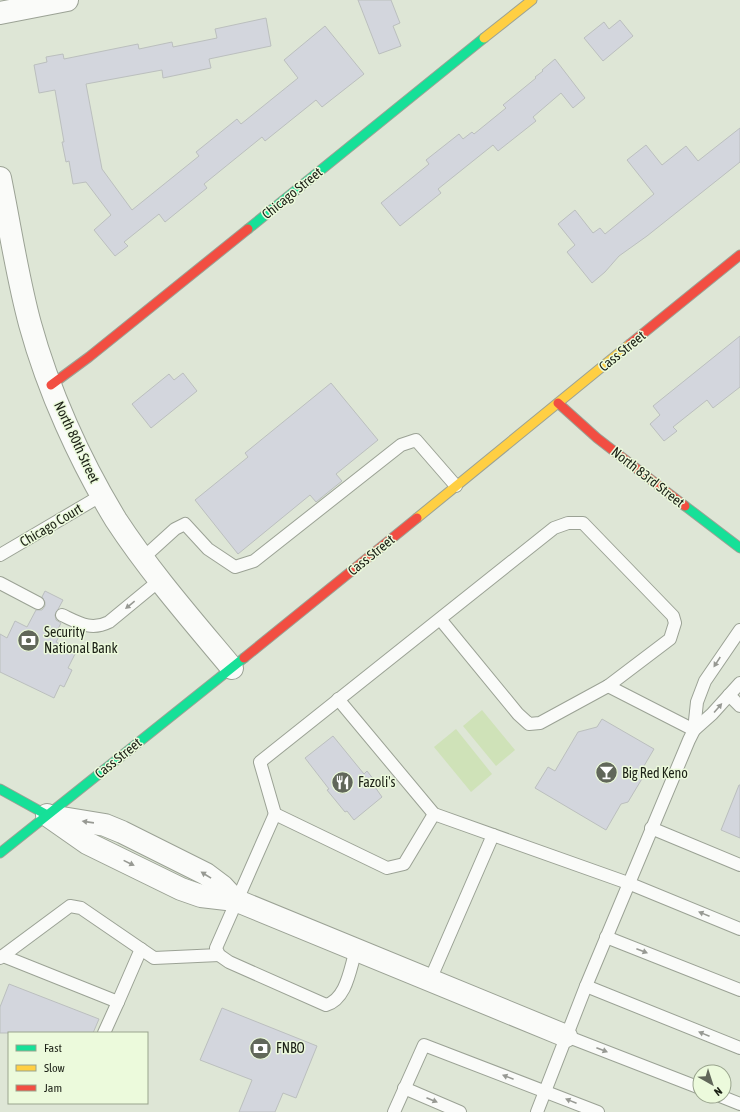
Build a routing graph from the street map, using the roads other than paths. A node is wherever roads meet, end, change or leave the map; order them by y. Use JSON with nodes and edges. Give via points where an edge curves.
{"nodes":[{"id":1,"x":67,"y":0,"type":"edge"},
{"id":2,"x":532,"y":0,"type":"edge"},
{"id":3,"x":514,"y":7,"type":"edge"},
{"id":4,"x":0,"y":13,"type":"edge"},
{"id":5,"x":0,"y":178,"type":"edge"},
{"id":6,"x":740,"y":255,"type":"edge"},
{"id":7,"x":51,"y":384,"type":"junction"},
{"id":8,"x":558,"y":403,"type":"junction"},
{"id":9,"x":456,"y":486,"type":"junction"},
{"id":10,"x":102,"y":495,"type":"junction"},
{"id":11,"x":729,"y":534,"type":"edge"},
{"id":12,"x":740,"y":548,"type":"edge"},
{"id":13,"x":0,"y":555,"type":"edge"},
{"id":14,"x":143,"y":558,"type":"junction"},
{"id":15,"x":160,"y":580,"type":"junction"},
{"id":16,"x":0,"y":583,"type":"edge"},
{"id":17,"x":38,"y":603,"type":"dead end"},
{"id":18,"x":62,"y":616,"type":"dead end"},
{"id":19,"x":440,"y":619,"type":"junction"},
{"id":20,"x":740,"y":630,"type":"edge"},
{"id":21,"x":232,"y":668,"type":"junction"},
{"id":22,"x":740,"y":683,"type":"edge"},
{"id":23,"x":608,"y":686,"type":"junction"},
{"id":24,"x":729,"y":696,"type":"junction"},
{"id":25,"x":338,"y":700,"type":"junction"},
{"id":26,"x":740,"y":706,"type":"edge"},
{"id":27,"x":694,"y":730,"type":"junction"},
{"id":28,"x":0,"y":790,"type":"edge"},
{"id":29,"x":275,"y":814,"type":"junction"},
{"id":30,"x":434,"y":814,"type":"junction"},
{"id":31,"x":47,"y":815,"type":"junction"},
{"id":32,"x":651,"y":828,"type":"junction"},
{"id":33,"x":493,"y":835,"type":"junction"},
{"id":34,"x":0,"y":853,"type":"edge"},
{"id":35,"x":740,"y":864,"type":"edge"},
{"id":36,"x":628,"y":883,"type":"junction"},
{"id":37,"x":235,"y":900,"type":"junction"},
{"id":38,"x":740,"y":928,"type":"edge"},
{"id":39,"x":606,"y":937,"type":"junction"},
{"id":40,"x":141,"y":949,"type":"junction"},
{"id":41,"x":356,"y":950,"type":"junction"},
{"id":42,"x":219,"y":955,"type":"junction"},
{"id":43,"x":1,"y":957,"type":"edge"},
{"id":44,"x":430,"y":980,"type":"junction"},
{"id":45,"x":586,"y":986,"type":"junction"},
{"id":46,"x":740,"y":990,"type":"edge"},
{"id":47,"x":118,"y":1002,"type":"junction"},
{"id":48,"x":104,"y":1032,"type":"edge"},
{"id":49,"x":566,"y":1036,"type":"junction"},
{"id":50,"x":740,"y":1048,"type":"edge"},
{"id":51,"x":692,"y":1085,"type":"edge"},
{"id":52,"x":404,"y":1088,"type":"junction"},
{"id":53,"x":545,"y":1091,"type":"junction"},
{"id":54,"x":394,"y":1112,"type":"edge"},
{"id":55,"x":460,"y":1112,"type":"edge"},
{"id":56,"x":537,"y":1112,"type":"edge"},
{"id":57,"x":598,"y":1112,"type":"edge"}],
"edges":[{"from":1,"to":4,"type":"street"},
{"from":2,"to":3,"type":"main road","name":"Chicago Street"},
{"from":3,"to":7,"type":"main road","name":"Chicago Street","via":[[89,357]]},
{"from":5,"to":7,"type":"street","name":"North 80th Street","via":[[26,308]]},
{"from":6,"to":8,"type":"main road","name":"Cass Street"},
{"from":7,"to":10,"type":"street","name":"North 80th Street"},
{"from":8,"to":9,"type":"main road","name":"Cass Street"},
{"from":8,"to":11,"type":"main road","name":"North 83rd Street","via":[[597,438]]},
{"from":9,"to":14,"type":"lane","via":[[416,440],[402,445],[254,561],[235,566],[208,549],[185,524],[175,529]]},
{"from":9,"to":21,"type":"main road","name":"Cass Street"},
{"from":10,"to":13,"type":"lane","name":"Chicago Court"},
{"from":10,"to":14,"type":"street","name":"North 80th Street"},
{"from":11,"to":12,"type":"main road","name":"North 83rd Street"},
{"from":14,"to":15,"type":"street","name":"North 80th Street"},
{"from":15,"to":18,"type":"lane","one_way":true,"via":[[102,625],[89,627]]},
{"from":15,"to":21,"type":"street","name":"North 80th Street"},
{"from":16,"to":17,"type":"lane"},
{"from":19,"to":23,"type":"lane","via":[[529,724],[540,723]]},
{"from":19,"to":23,"type":"lane","via":[[554,528],[568,523],[582,523],[673,616],[675,623],[670,639]]},
{"from":19,"to":25,"type":"lane"},
{"from":20,"to":27,"type":"lane","one_way":true,"via":[[705,681],[697,702]]},
{"from":21,"to":31,"type":"main road","name":"Cass Street"},
{"from":22,"to":24,"type":"lane"},
{"from":23,"to":27,"type":"lane"},
{"from":24,"to":26,"type":"lane"},
{"from":27,"to":24,"type":"lane","one_way":true},
{"from":25,"to":29,"type":"lane","via":[[260,762]]},
{"from":25,"to":30,"type":"lane"},
{"from":27,"to":32,"type":"lane"},
{"from":28,"to":31,"type":"main road"},
{"from":29,"to":30,"type":"lane","via":[[387,868],[404,864]]},
{"from":29,"to":37,"type":"lane"},
{"from":30,"to":33,"type":"lane"},
{"from":31,"to":34,"type":"main road","name":"Cass Street"},
{"from":31,"to":37,"type":"street","via":[[87,842],[181,889],[201,896]]},
{"from":32,"to":35,"type":"lane"},
{"from":32,"to":36,"type":"lane"},
{"from":33,"to":36,"type":"lane"},
{"from":33,"to":44,"type":"lane"},
{"from":38,"to":36,"type":"lane","one_way":true},
{"from":36,"to":39,"type":"lane"},
{"from":37,"to":41,"type":"street"},
{"from":37,"to":42,"type":"lane","via":[[216,948]]},
{"from":39,"to":45,"type":"lane"},
{"from":39,"to":46,"type":"lane","one_way":true},
{"from":40,"to":42,"type":"lane","via":[[154,958]]},
{"from":40,"to":43,"type":"lane","via":[[81,908],[70,906]]},
{"from":40,"to":47,"type":"lane"},
{"from":41,"to":42,"type":"lane","via":[[341,996],[334,1003],[326,1005],[229,962]]},
{"from":41,"to":44,"type":"street"},
{"from":43,"to":47,"type":"lane"},
{"from":44,"to":49,"type":"street"},
{"from":45,"to":49,"type":"lane"},
{"from":50,"to":45,"type":"lane","one_way":true},
{"from":47,"to":48,"type":"lane"},
{"from":49,"to":51,"type":"lane","one_way":true},
{"from":49,"to":53,"type":"lane"},
{"from":53,"to":52,"type":"lane","one_way":true,"via":[[424,1045]]},
{"from":52,"to":54,"type":"lane"},
{"from":52,"to":55,"type":"lane","one_way":true},
{"from":53,"to":56,"type":"lane"},
{"from":57,"to":53,"type":"lane","one_way":true}]}
